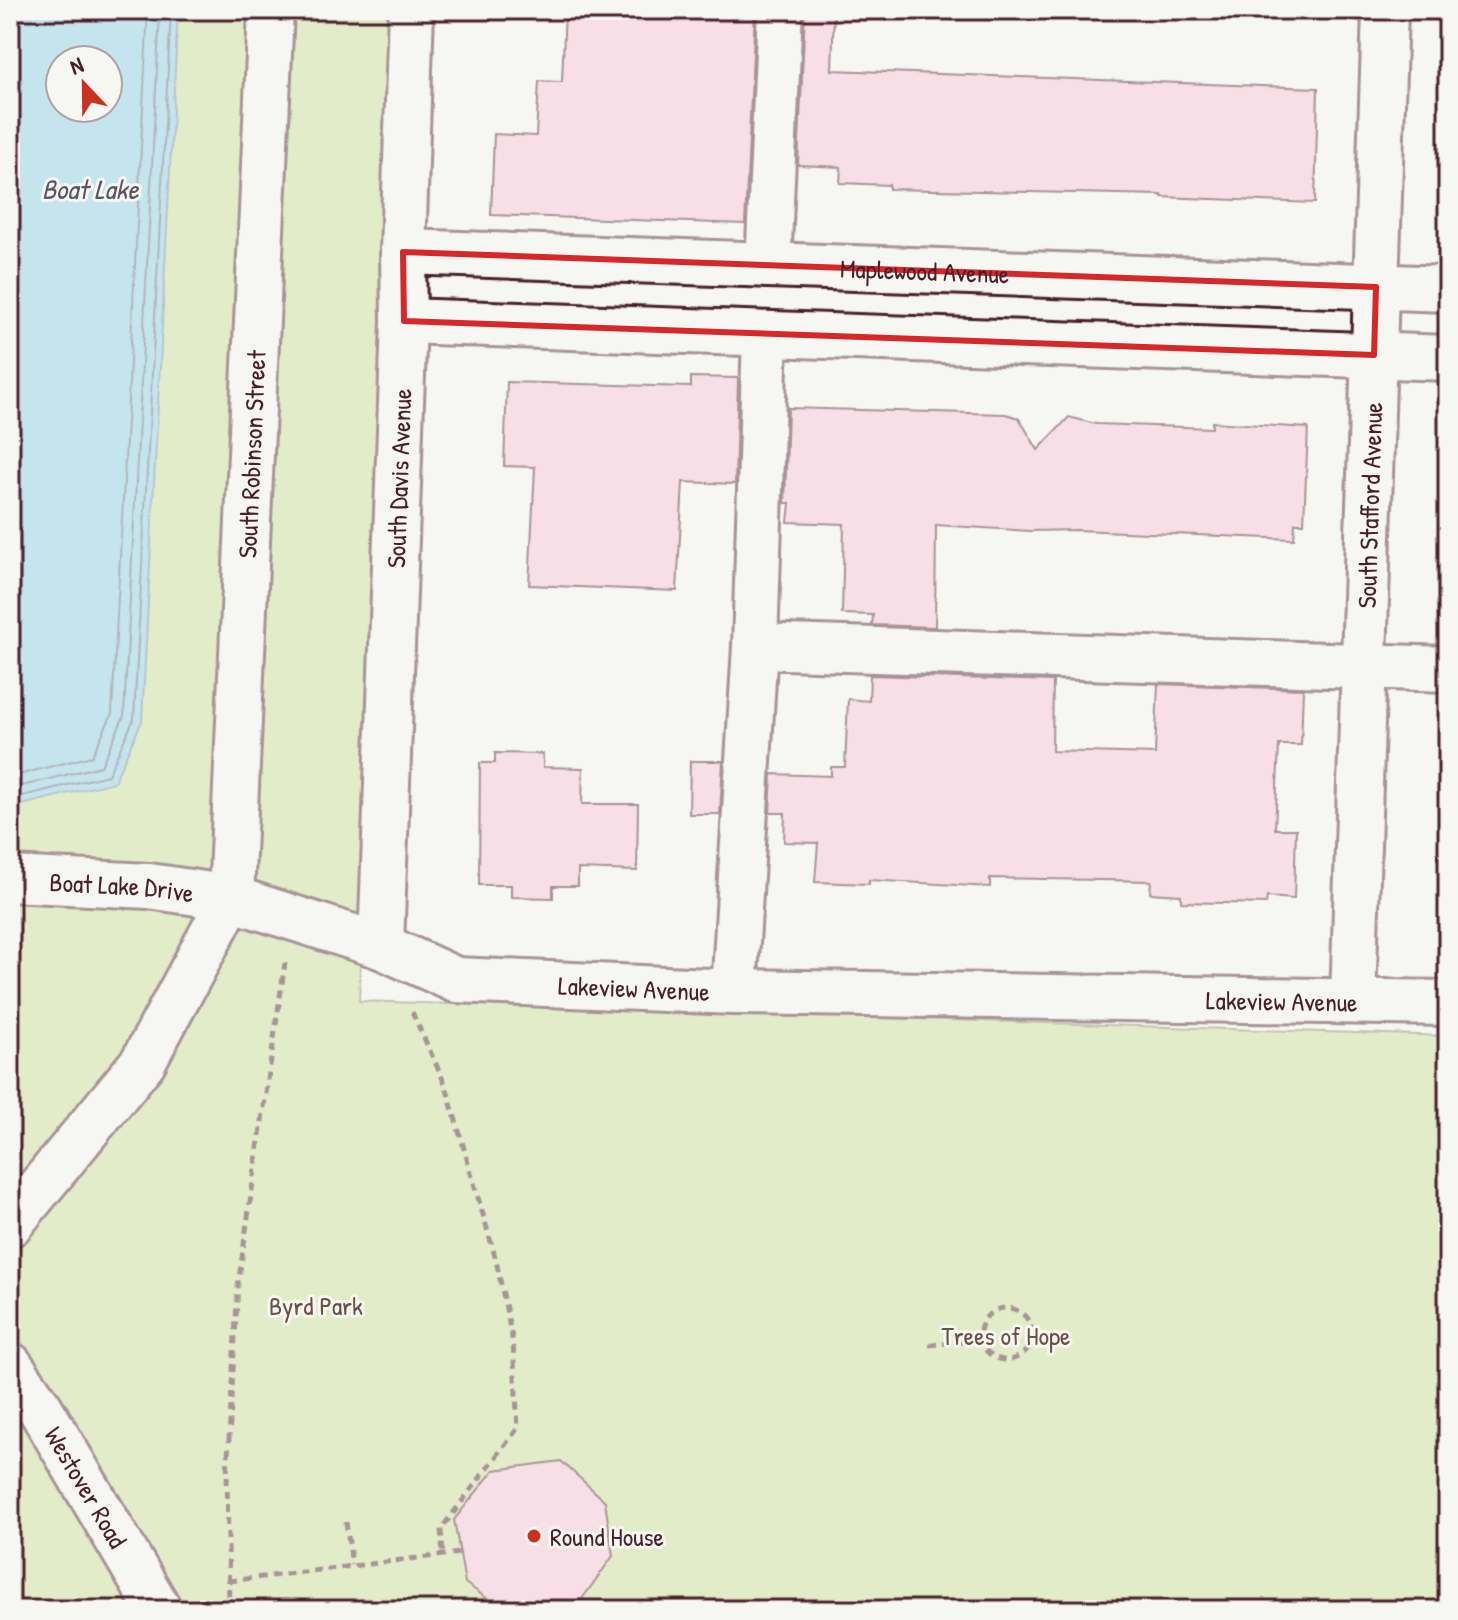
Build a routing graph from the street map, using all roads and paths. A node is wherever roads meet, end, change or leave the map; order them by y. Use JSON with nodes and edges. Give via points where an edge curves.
{"nodes":[{"id":1,"x":271,"y":10,"type":"edge"},
{"id":2,"x":411,"y":10,"type":"edge"},
{"id":3,"x":780,"y":10,"type":"edge"},
{"id":4,"x":1385,"y":10,"type":"edge"},
{"id":5,"x":403,"y":252,"type":"junction"},
{"id":6,"x":768,"y":265,"type":"junction"},
{"id":7,"x":1376,"y":287,"type":"junction"},
{"id":8,"x":1448,"y":289,"type":"edge"},
{"id":9,"x":404,"y":321,"type":"junction"},
{"id":10,"x":765,"y":334,"type":"junction"},
{"id":11,"x":1374,"y":355,"type":"junction"},
{"id":12,"x":1448,"y":358,"type":"edge"},
{"id":13,"x":755,"y":646,"type":"junction"},
{"id":14,"x":1363,"y":667,"type":"junction"},
{"id":15,"x":1448,"y":669,"type":"edge"},
{"id":16,"x":10,"y":879,"type":"edge"},
{"id":17,"x":231,"y":898,"type":"junction"},
{"id":18,"x":291,"y":917,"type":"junction"},
{"id":19,"x":381,"y":946,"type":"junction"},
{"id":20,"x":734,"y":992,"type":"junction"},
{"id":21,"x":1353,"y":1001,"type":"junction"},
{"id":22,"x":1448,"y":1003,"type":"edge"},
{"id":23,"x":10,"y":1224,"type":"edge"},
{"id":24,"x":980,"y":1340,"type":"junction"},
{"id":25,"x":929,"y":1345,"type":"dead end"},
{"id":26,"x":10,"y":1365,"type":"edge"},
{"id":27,"x":346,"y":1522,"type":"dead end"},
{"id":28,"x":460,"y":1553,"type":"dead end"},
{"id":29,"x":443,"y":1554,"type":"junction"},
{"id":30,"x":352,"y":1565,"type":"junction"},
{"id":31,"x":229,"y":1581,"type":"junction"},
{"id":32,"x":159,"y":1610,"type":"edge"},
{"id":33,"x":229,"y":1610,"type":"edge"}],
"edges":[{"from":1,"to":17,"type":"street","name":"South Robinson Street"},
{"from":2,"to":5,"type":"street","name":"South Davis Avenue"},
{"from":3,"to":6,"type":"street"},
{"from":4,"to":7,"type":"street","name":"South Stafford Avenue"},
{"from":5,"to":6,"type":"street","name":"Maplewood Avenue"},
{"from":5,"to":9,"type":"street","name":"South Davis Avenue"},
{"from":6,"to":7,"type":"street","name":"Maplewood Avenue"},
{"from":7,"to":8,"type":"street","name":"Maplewood Avenue"},
{"from":7,"to":11,"type":"street","name":"South Stafford Avenue"},
{"from":9,"to":10,"type":"street"},
{"from":9,"to":19,"type":"street","name":"South Davis Avenue"},
{"from":10,"to":11,"type":"street"},
{"from":10,"to":13,"type":"street"},
{"from":11,"to":12,"type":"street"},
{"from":11,"to":14,"type":"street","name":"South Stafford Avenue"},
{"from":13,"to":14,"type":"street"},
{"from":13,"to":20,"type":"street"},
{"from":14,"to":15,"type":"street"},
{"from":14,"to":21,"type":"street","name":"South Stafford Avenue"},
{"from":16,"to":17,"type":"street","name":"Boat Lake Drive","via":[[149,886]]},
{"from":17,"to":18,"type":"street","name":"Lakeview Avenue"},
{"from":17,"to":23,"type":"street","via":[[143,1062]]},
{"from":18,"to":19,"type":"street","name":"Lakeview Avenue"},
{"from":18,"to":31,"type":"path","via":[[238,1285],[227,1473]]},
{"from":19,"to":20,"type":"street","name":"Lakeview Avenue","via":[[456,980]]},
{"from":19,"to":29,"type":"path","via":[[446,1086],[496,1260],[513,1343],[518,1428],[441,1529]]},
{"from":20,"to":21,"type":"street","name":"Lakeview Avenue"},
{"from":21,"to":22,"type":"street","name":"Lakeview Avenue"},
{"from":24,"to":24,"type":"path","via":[[985,1352],[1010,1361],[1031,1345],[1033,1331],[1013,1308],[997,1309],[986,1316]]},
{"from":24,"to":25,"type":"path"},
{"from":26,"to":32,"type":"street","name":"Westover Road"},
{"from":27,"to":30,"type":"path"},
{"from":28,"to":29,"type":"path"},
{"from":29,"to":30,"type":"path"},
{"from":30,"to":31,"type":"path"},
{"from":31,"to":33,"type":"path"}]}
